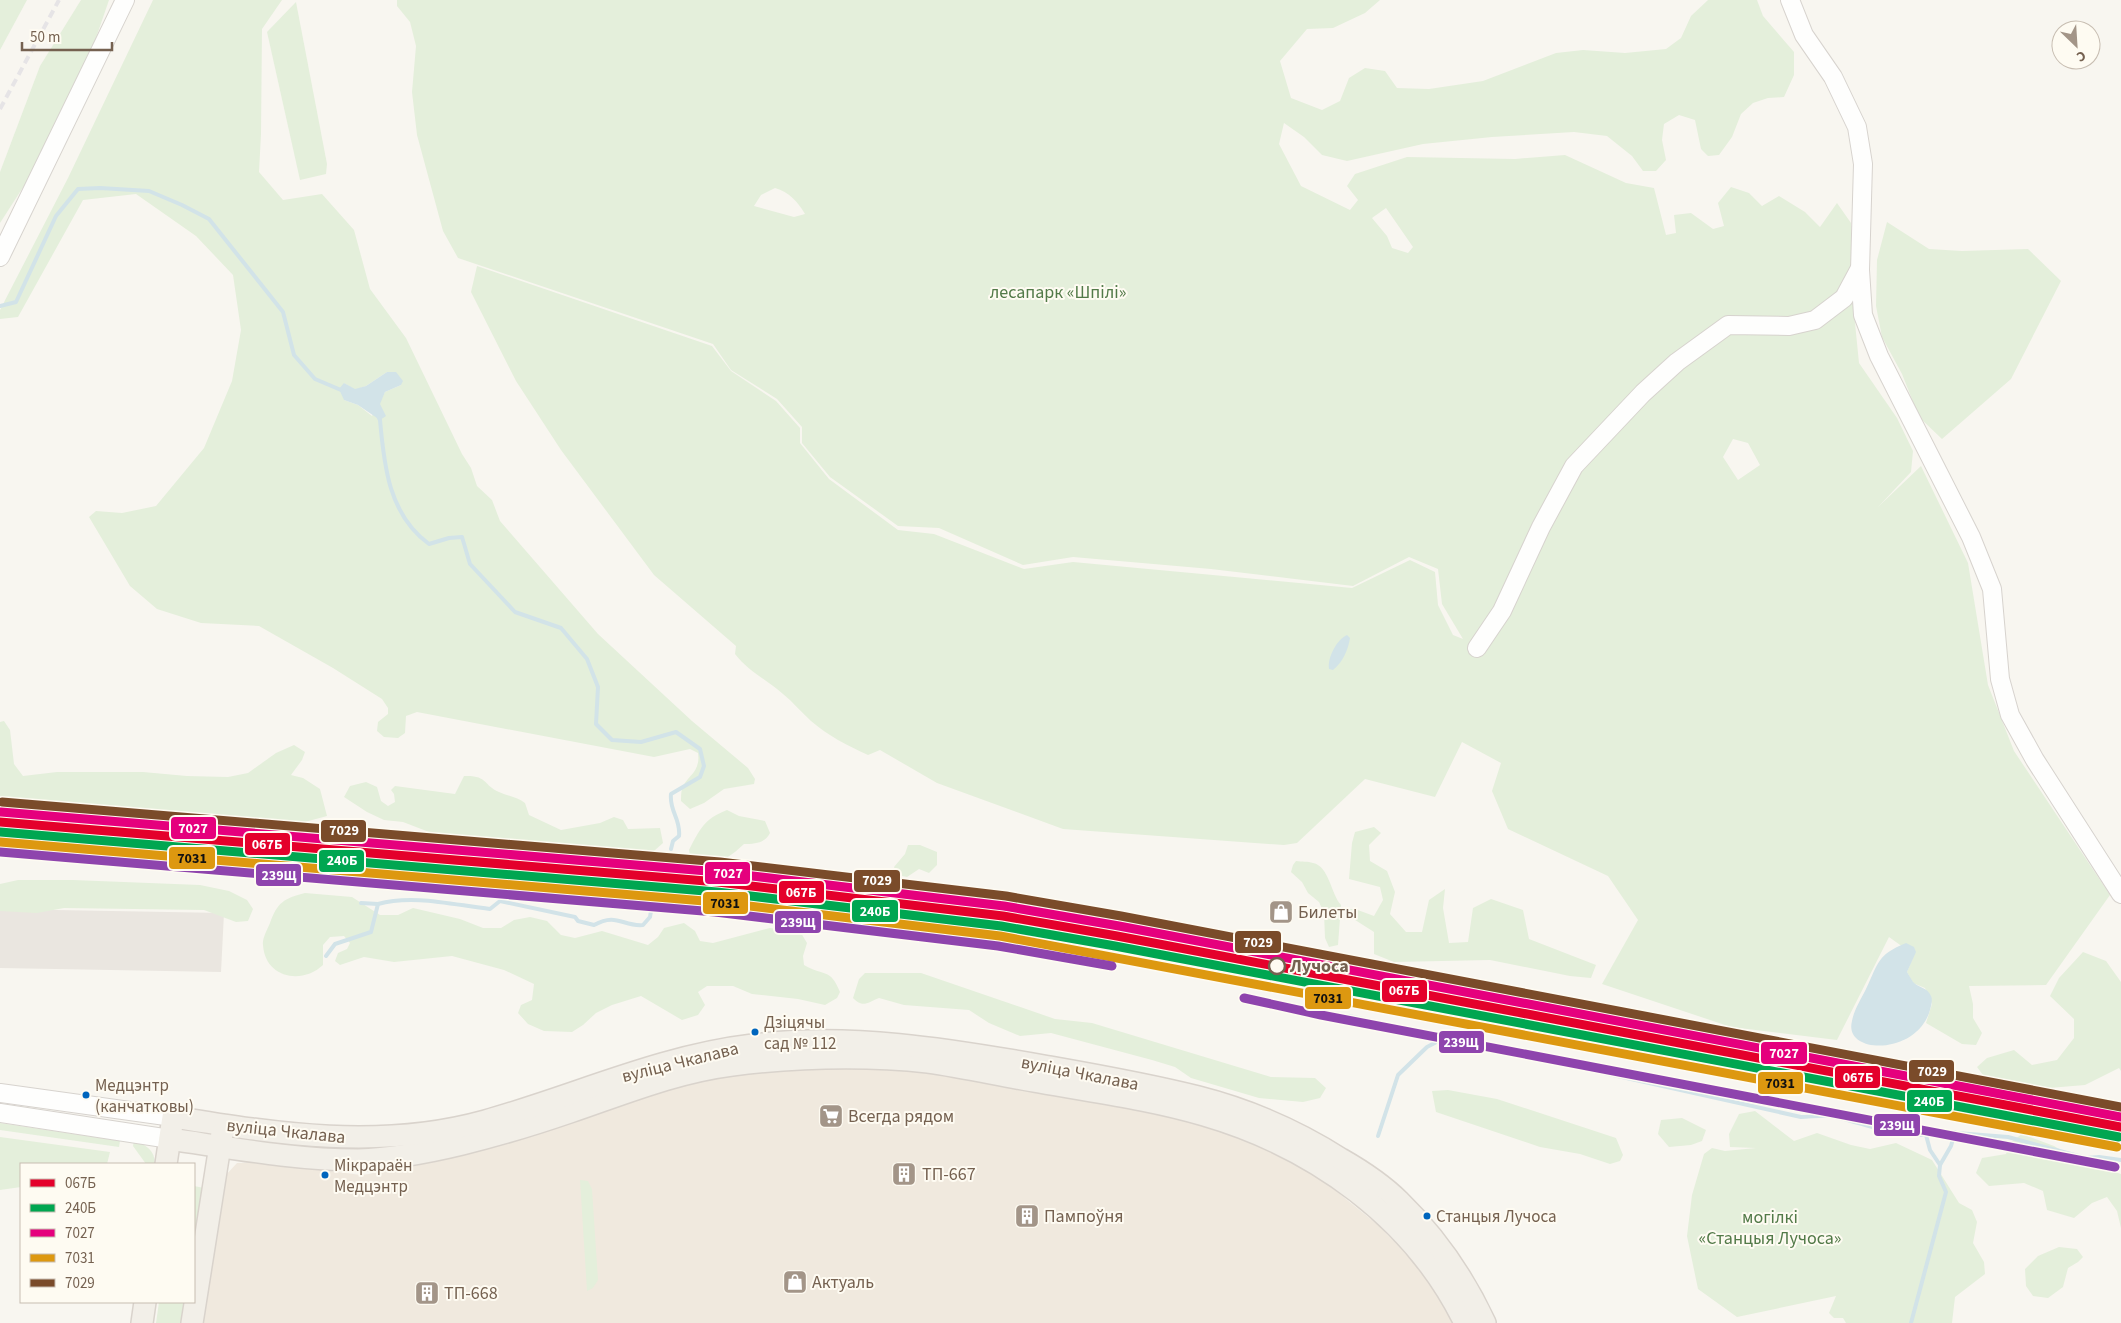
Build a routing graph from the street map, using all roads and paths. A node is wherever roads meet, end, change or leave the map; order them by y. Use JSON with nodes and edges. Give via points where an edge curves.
{"nodes":[{"id":1,"x":125,"y":0,"type":"edge"},
{"id":2,"x":1790,"y":0,"type":"edge"},
{"id":3,"x":0,"y":257,"type":"edge"},
{"id":4,"x":1860,"y":270,"type":"junction"},
{"id":5,"x":1477,"y":648,"type":"dead end"},
{"id":6,"x":2121,"y":894,"type":"edge"},
{"id":7,"x":0,"y":1093,"type":"edge"},
{"id":8,"x":0,"y":1113,"type":"edge"},
{"id":9,"x":174,"y":1117,"type":"junction"},
{"id":10,"x":224,"y":1125,"type":"junction"},
{"id":11,"x":485,"y":1129,"type":"junction"},
{"id":12,"x":170,"y":1139,"type":"junction"},
{"id":13,"x":1300,"y":1144,"type":"junction"},
{"id":14,"x":220,"y":1146,"type":"junction"},
{"id":15,"x":166,"y":1163,"type":"edge"},
{"id":16,"x":145,"y":1303,"type":"edge"},
{"id":17,"x":142,"y":1323,"type":"edge"},
{"id":18,"x":192,"y":1323,"type":"edge"},
{"id":19,"x":1466,"y":1323,"type":"edge"},
{"id":20,"x":1485,"y":1323,"type":"edge"}],
"edges":[{"from":1,"to":3,"type":"street"},
{"from":2,"to":4,"type":"street","via":[[1804,35],[1833,77],[1857,127],[1863,164]]},
{"from":4,"to":5,"type":"street","via":[[1844,298],[1815,320],[1789,326],[1728,325],[1677,362],[1643,393],[1574,466],[1502,611]]},
{"from":4,"to":6,"type":"street","via":[[1862,315],[1879,356],[1971,537],[1992,589],[2000,679],[2010,715]]},
{"from":7,"to":9,"type":"street","name":"вуліца Чкалава"},
{"from":8,"to":12,"type":"street","name":"вуліца Чкалава"},
{"from":9,"to":10,"type":"main road","name":"вуліца Чкалава"},
{"from":9,"to":12,"type":"main road"},
{"from":10,"to":11,"type":"main road","name":"вуліца Чкалава","via":[[350,1138]]},
{"from":10,"to":14,"type":"main road"},
{"from":11,"to":13,"type":"main road","name":"вуліца Чкалава","via":[[567,1104],[726,1066],[864,1050],[1202,1114]]},
{"from":11,"to":14,"type":"main road","name":"вуліца Чкалава","via":[[411,1154],[362,1160],[326,1159]]},
{"from":12,"to":14,"type":"main road","name":"вуліца Чкалава"},
{"from":12,"to":15,"type":"main road"},
{"from":13,"to":19,"type":"main road","name":"вуліца Чкалава","via":[[1387,1218],[1425,1257]]},
{"from":13,"to":20,"type":"main road","name":"вуліца Чкалава","via":[[1366,1174],[1398,1200],[1464,1281]]},
{"from":14,"to":18,"type":"main road"},
{"from":16,"to":17,"type":"main road"}]}
